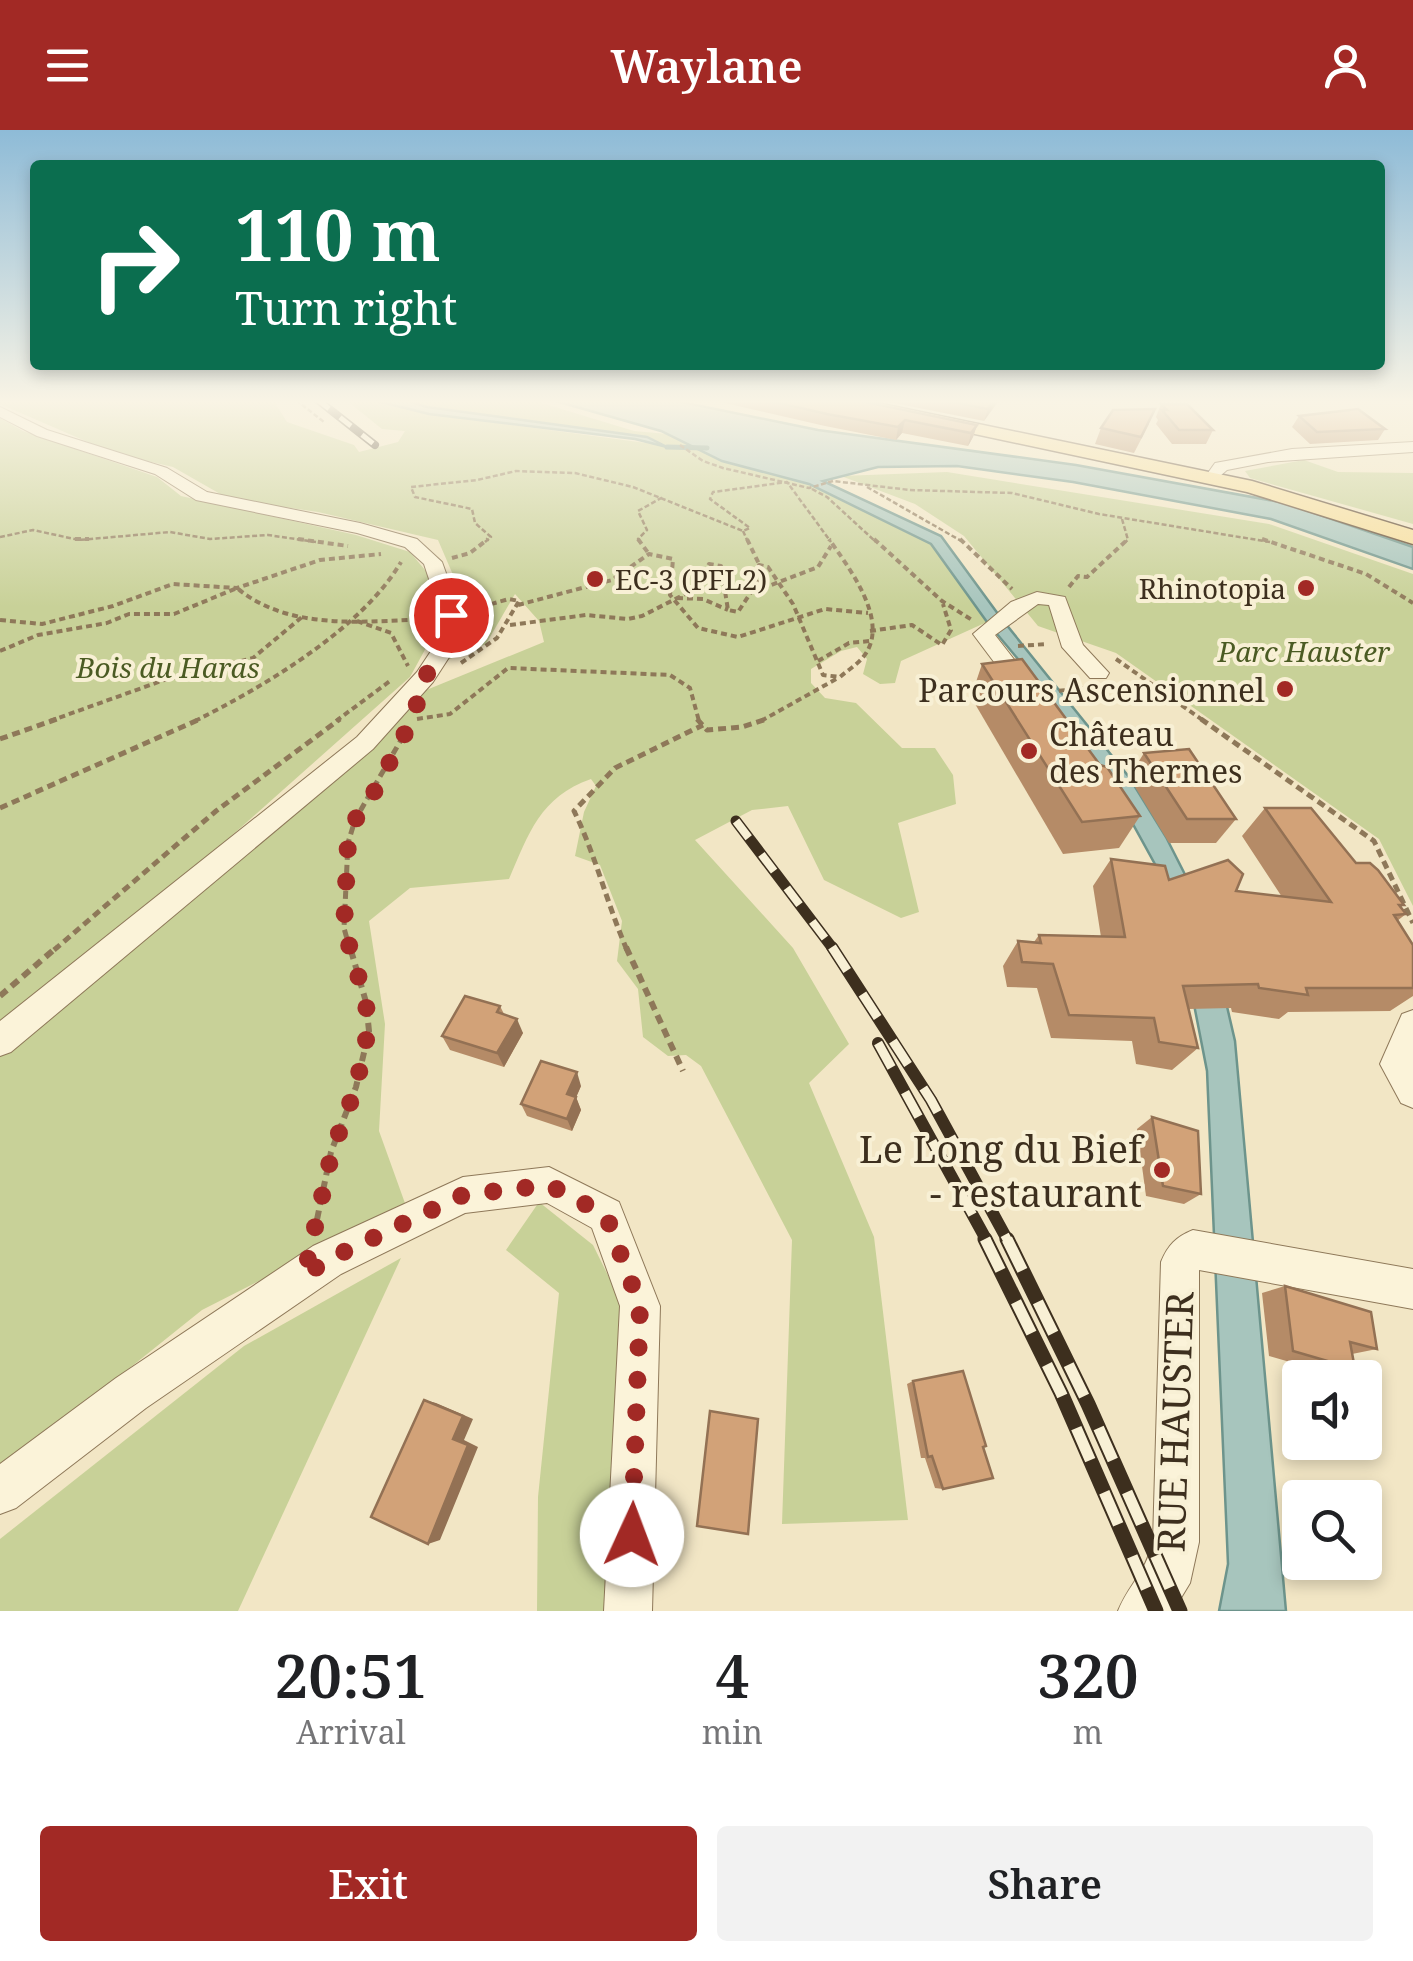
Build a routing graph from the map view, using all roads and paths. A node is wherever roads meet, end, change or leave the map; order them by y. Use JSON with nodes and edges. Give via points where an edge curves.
{"nodes":[{"id":1,"x":152,"y":469,"type":"edge"},
{"id":2,"x":729,"y":469,"type":"edge"},
{"id":3,"x":1170,"y":469,"type":"edge"},
{"id":4,"x":1219,"y":469,"type":"edge"},
{"id":5,"x":1213,"y":478,"type":"junction"},
{"id":6,"x":787,"y":482,"type":"junction"},
{"id":7,"x":860,"y":484,"type":"junction"},
{"id":8,"x":809,"y":488,"type":"junction"},
{"id":9,"x":663,"y":498,"type":"junction"},
{"id":10,"x":1122,"y":518,"type":"junction"},
{"id":11,"x":743,"y":531,"type":"junction"},
{"id":12,"x":1413,"y":537,"type":"edge"},
{"id":13,"x":0,"y":538,"type":"edge"},
{"id":14,"x":831,"y":546,"type":"junction"},
{"id":15,"x":393,"y":553,"type":"junction"},
{"id":16,"x":649,"y":554,"type":"junction"},
{"id":17,"x":432,"y":562,"type":"junction"},
{"id":18,"x":759,"y":565,"type":"junction"},
{"id":19,"x":778,"y":581,"type":"junction"},
{"id":20,"x":237,"y":588,"type":"junction"},
{"id":21,"x":751,"y":594,"type":"junction"},
{"id":22,"x":674,"y":598,"type":"junction"},
{"id":23,"x":1025,"y":600,"type":"junction"},
{"id":24,"x":942,"y":601,"type":"junction"},
{"id":25,"x":1058,"y":601,"type":"junction"},
{"id":26,"x":1413,"y":603,"type":"edge"},
{"id":27,"x":518,"y":605,"type":"junction"},
{"id":28,"x":728,"y":610,"type":"junction"},
{"id":29,"x":868,"y":612,"type":"junction"},
{"id":30,"x":451,"y":615,"type":"junction"},
{"id":31,"x":798,"y":616,"type":"junction"},
{"id":32,"x":302,"y":618,"type":"junction"},
{"id":33,"x":0,"y":620,"type":"edge"},
{"id":34,"x":351,"y":620,"type":"junction"},
{"id":35,"x":510,"y":625,"type":"junction"},
{"id":36,"x":993,"y":627,"type":"junction"},
{"id":37,"x":870,"y":631,"type":"junction"},
{"id":38,"x":870,"y":640,"type":"junction"},
{"id":39,"x":1073,"y":647,"type":"junction"},
{"id":40,"x":0,"y":651,"type":"edge"},
{"id":41,"x":817,"y":662,"type":"junction"},
{"id":42,"x":422,"y":675,"type":"junction"},
{"id":43,"x":840,"y":677,"type":"junction"},
{"id":44,"x":1092,"y":680,"type":"joint"},
{"id":45,"x":1064,"y":690,"type":"dead end"},
{"id":46,"x":1041,"y":711,"type":"edge"},
{"id":47,"x":703,"y":726,"type":"junction"},
{"id":48,"x":402,"y":736,"type":"dead end"},
{"id":49,"x":0,"y":739,"type":"edge"},
{"id":50,"x":0,"y":808,"type":"edge"},
{"id":51,"x":1413,"y":924,"type":"edge"},
{"id":52,"x":0,"y":996,"type":"edge"},
{"id":53,"x":1413,"y":1024,"type":"edge"},
{"id":54,"x":0,"y":1041,"type":"edge"},
{"id":55,"x":683,"y":1072,"type":"dead end"},
{"id":56,"x":1413,"y":1092,"type":"edge"},
{"id":57,"x":304,"y":1276,"type":"junction"},
{"id":58,"x":1413,"y":1289,"type":"edge"},
{"id":59,"x":0,"y":1492,"type":"edge"},
{"id":60,"x":628,"y":1611,"type":"edge"},
{"id":61,"x":1142,"y":1611,"type":"edge"}],
"edges":[{"from":1,"to":17,"type":"street","via":[[202,496],[390,536],[411,543]]},
{"from":2,"to":6,"type":"path"},
{"from":3,"to":5,"type":"main road"},
{"from":4,"to":5,"type":"street"},
{"from":5,"to":12,"type":"main road"},
{"from":6,"to":8,"type":"path"},
{"from":6,"to":11,"type":"path","via":[[713,492],[710,499],[750,528]]},
{"from":6,"to":14,"type":"path"},
{"from":7,"to":8,"type":"path"},
{"from":7,"to":10,"type":"path","via":[[1012,493]]},
{"from":7,"to":23,"type":"path","via":[[956,536]]},
{"from":8,"to":24,"type":"path","via":[[827,496]]},
{"from":9,"to":11,"type":"path"},
{"from":9,"to":16,"type":"path","via":[[638,511],[647,530],[638,540]]},
{"from":9,"to":17,"type":"path","via":[[626,482],[561,471],[514,471],[472,482],[434,479],[411,488],[415,497],[472,509],[475,524],[491,537],[470,553]]},
{"from":10,"to":25,"type":"path","via":[[1128,540],[1087,577],[1078,576]]},
{"from":10,"to":26,"type":"path","via":[[1276,543],[1366,574]]},
{"from":11,"to":18,"type":"path"},
{"from":13,"to":15,"type":"path","via":[[32,530],[79,540],[170,532],[210,539],[268,535]]},
{"from":14,"to":19,"type":"path","via":[[818,567]]},
{"from":14,"to":29,"type":"path","via":[[862,586]]},
{"from":15,"to":20,"type":"path","via":[[320,560]]},
{"from":15,"to":34,"type":"path","via":[[402,564]]},
{"from":16,"to":22,"type":"path","via":[[674,560]]},
{"from":16,"to":27,"type":"path","via":[[612,580]]},
{"from":17,"to":30,"type":"street"},
{"from":18,"to":19,"type":"path","via":[[768,566]]},
{"from":18,"to":21,"type":"path"},
{"from":19,"to":21,"type":"path"},
{"from":19,"to":31,"type":"path"},
{"from":20,"to":32,"type":"path","via":[[249,602]]},
{"from":20,"to":33,"type":"path","via":[[173,584],[42,624]]},
{"from":20,"to":40,"type":"path","via":[[174,614],[129,614]]},
{"from":21,"to":28,"type":"path","via":[[738,612]]},
{"from":22,"to":28,"type":"path","via":[[702,599]]},
{"from":22,"to":28,"type":"path","via":[[695,588],[716,562]]},
{"from":22,"to":31,"type":"path","via":[[698,628],[738,636]]},
{"from":22,"to":35,"type":"path","via":[[628,619],[586,615]]},
{"from":23,"to":25,"type":"street"},
{"from":23,"to":36,"type":"street"},
{"from":24,"to":36,"type":"path"},
{"from":24,"to":37,"type":"path","via":[[951,630],[942,645],[912,625]]},
{"from":25,"to":39,"type":"street"},
{"from":27,"to":30,"type":"path","via":[[509,599]]},
{"from":27,"to":35,"type":"path"},
{"from":29,"to":31,"type":"path","via":[[826,609]]},
{"from":29,"to":37,"type":"path"},
{"from":30,"to":34,"type":"path"},
{"from":30,"to":42,"type":"street","via":[[446,645]]},
{"from":31,"to":41,"type":"path"},
{"from":32,"to":34,"type":"path"},
{"from":32,"to":49,"type":"path","via":[[253,658],[164,680]]},
{"from":34,"to":42,"type":"path","via":[[390,634],[411,672]]},
{"from":34,"to":50,"type":"path","via":[[268,680]]},
{"from":35,"to":42,"type":"path","via":[[483,652]]},
{"from":36,"to":46,"type":"street"},
{"from":37,"to":38,"type":"path"},
{"from":38,"to":41,"type":"path"},
{"from":38,"to":43,"type":"path","via":[[868,652]]},
{"from":39,"to":44,"type":"street"},
{"from":39,"to":51,"type":"path","via":[[1120,661],[1374,841]]},
{"from":41,"to":43,"type":"path","via":[[823,674]]},
{"from":42,"to":47,"type":"path","via":[[412,720],[450,714],[508,668],[670,676],[690,688]]},
{"from":42,"to":52,"type":"path","via":[[382,684],[216,811]]},
{"from":42,"to":54,"type":"street","via":[[365,743]]},
{"from":43,"to":47,"type":"path","via":[[731,733]]},
{"from":44,"to":45,"type":"path"},
{"from":47,"to":55,"type":"path","via":[[628,760],[592,784],[574,811],[593,849],[607,905]]},
{"from":48,"to":57,"type":"path","via":[[348,842],[344,928],[368,1031]]},
{"from":53,"to":56,"type":"street","via":[[1396,1064]]},
{"from":57,"to":59,"type":"street","via":[[130,1393]]},
{"from":57,"to":60,"type":"street","via":[[463,1195],[549,1185],[606,1215],[640,1306]]},
{"from":58,"to":61,"type":"street","name":"RUE HAUSTER","via":[[1212,1251],[1193,1250],[1180,1262],[1176,1542],[1166,1583]]}]}
